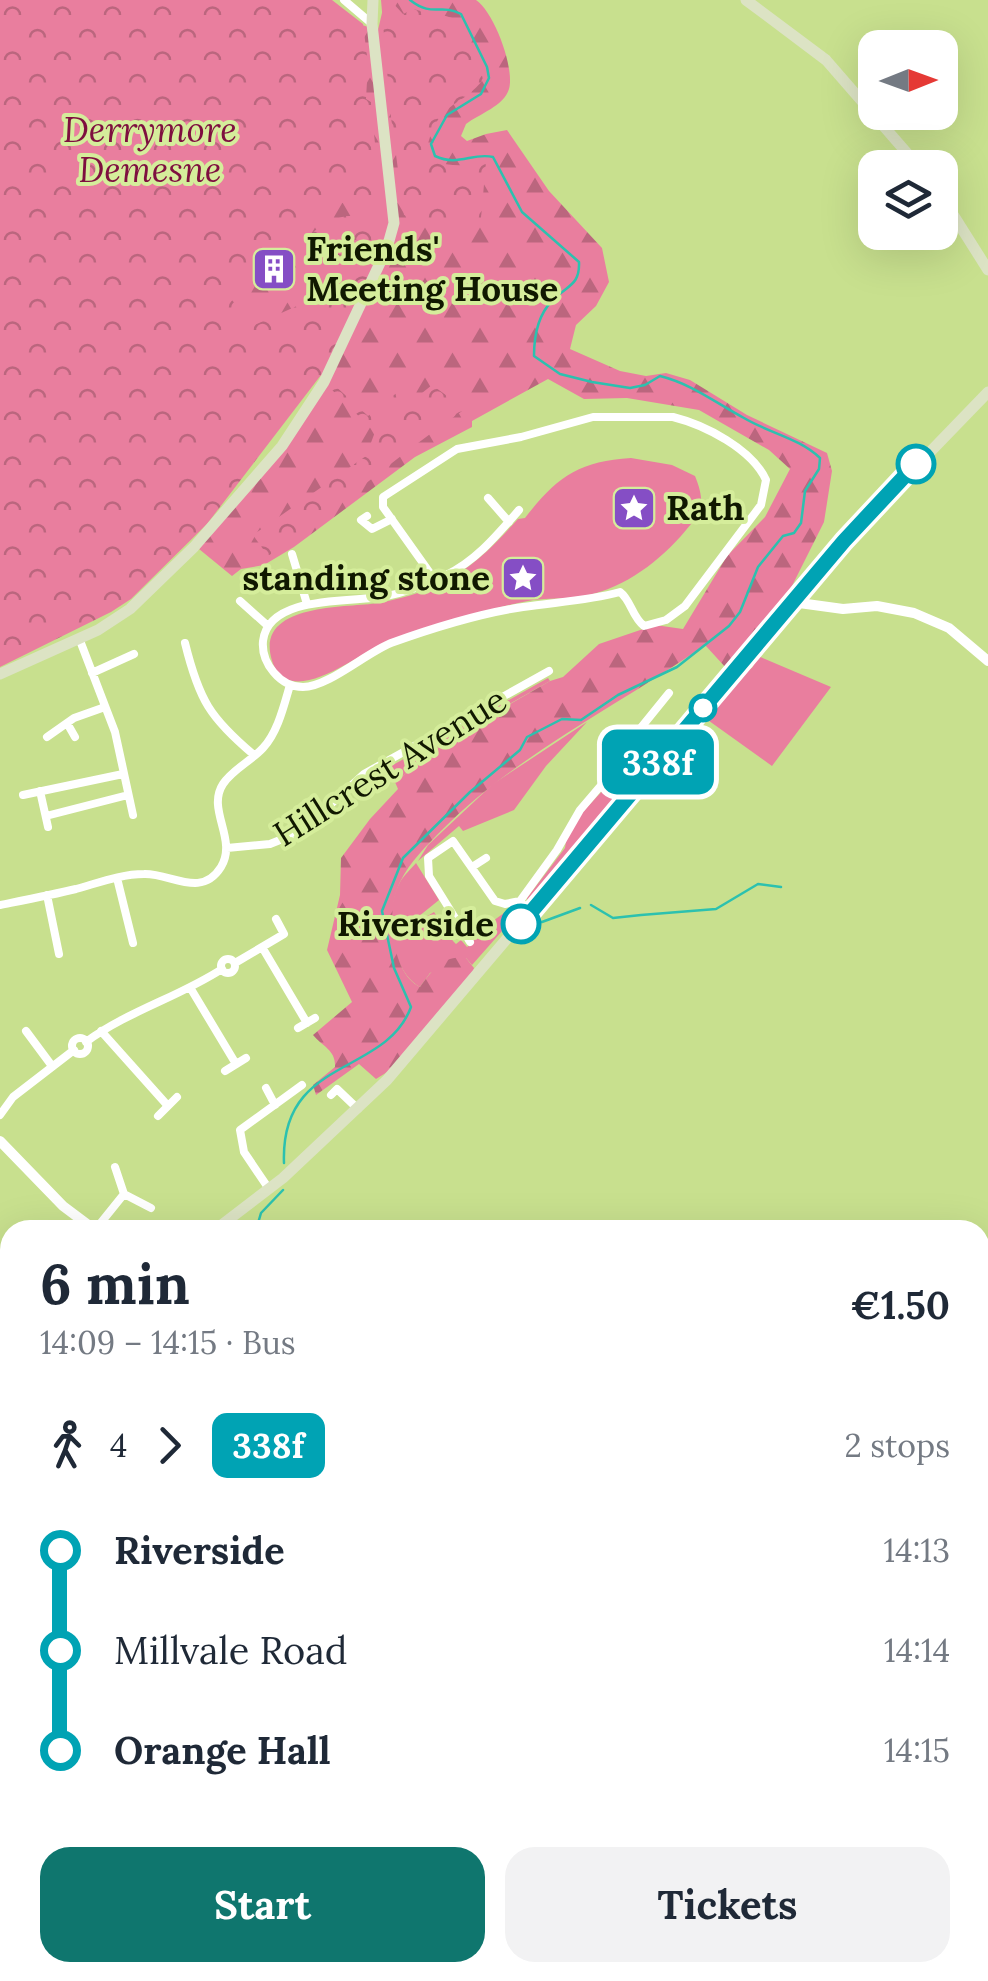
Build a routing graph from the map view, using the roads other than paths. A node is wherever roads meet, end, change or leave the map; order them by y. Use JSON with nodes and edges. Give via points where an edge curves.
{"nodes":[{"id":1,"x":344,"y":0,"type":"edge"},
{"id":2,"x":373,"y":0,"type":"edge"},
{"id":3,"x":746,"y":0,"type":"edge"},
{"id":4,"x":372,"y":24,"type":"junction"},
{"id":5,"x":904,"y":150,"type":"edge"},
{"id":6,"x":958,"y":222,"type":"edge"},
{"id":7,"x":988,"y":270,"type":"edge"},
{"id":8,"x":988,"y":392,"type":"edge"},
{"id":9,"x":488,"y":498,"type":"dead end"},
{"id":10,"x":519,"y":510,"type":"dead end"},
{"id":11,"x":367,"y":516,"type":"dead end"},
{"id":12,"x":392,"y":519,"type":"junction"},
{"id":13,"x":509,"y":522,"type":"junction"},
{"id":14,"x":307,"y":560,"type":"dead end"},
{"id":15,"x":436,"y":580,"type":"junction"},
{"id":16,"x":240,"y":602,"type":"dead end"},
{"id":17,"x":792,"y":602,"type":"junction"},
{"id":18,"x":308,"y":604,"type":"junction"},
{"id":19,"x":268,"y":626,"type":"junction"},
{"id":20,"x":79,"y":638,"type":"junction"},
{"id":21,"x":185,"y":643,"type":"dead end"},
{"id":22,"x":134,"y":654,"type":"dead end"},
{"id":23,"x":988,"y":662,"type":"edge"},
{"id":24,"x":522,"y":670,"type":"dead end"},
{"id":25,"x":548,"y":670,"type":"dead end"},
{"id":26,"x":192,"y":671,"type":"junction"},
{"id":27,"x":92,"y":673,"type":"junction"},
{"id":28,"x":0,"y":674,"type":"edge"},
{"id":29,"x":178,"y":675,"type":"dead end"},
{"id":30,"x":528,"y":681,"type":"junction"},
{"id":31,"x":290,"y":684,"type":"junction"},
{"id":32,"x":670,"y":693,"type":"dead end"},
{"id":33,"x":105,"y":707,"type":"junction"},
{"id":34,"x":66,"y":723,"type":"junction"},
{"id":35,"x":47,"y":737,"type":"dead end"},
{"id":36,"x":76,"y":737,"type":"dead end"},
{"id":37,"x":254,"y":756,"type":"junction"},
{"id":38,"x":123,"y":774,"type":"junction"},
{"id":39,"x":40,"y":791,"type":"junction"},
{"id":40,"x":128,"y":794,"type":"junction"},
{"id":41,"x":23,"y":795,"type":"dead end"},
{"id":42,"x":132,"y":815,"type":"dead end"},
{"id":43,"x":46,"y":816,"type":"junction"},
{"id":44,"x":48,"y":828,"type":"dead end"},
{"id":45,"x":227,"y":848,"type":"junction"},
{"id":46,"x":486,"y":858,"type":"dead end"},
{"id":47,"x":472,"y":868,"type":"junction"},
{"id":48,"x":117,"y":878,"type":"junction"},
{"id":49,"x":47,"y":895,"type":"junction"},
{"id":50,"x":520,"y":901,"type":"junction"},
{"id":51,"x":0,"y":905,"type":"edge"},
{"id":52,"x":531,"y":913,"type":"junction"},
{"id":53,"x":276,"y":918,"type":"dead end"},
{"id":54,"x":144,"y":932,"type":"dead end"},
{"id":55,"x":470,"y":942,"type":"dead end"},
{"id":56,"x":262,"y":946,"type":"junction"},
{"id":57,"x":46,"y":950,"type":"dead end"},
{"id":58,"x":191,"y":989,"type":"junction"},
{"id":59,"x":307,"y":1023,"type":"dead end"},
{"id":60,"x":26,"y":1031,"type":"dead end"},
{"id":61,"x":101,"y":1031,"type":"junction"},
{"id":62,"x":246,"y":1058,"type":"dead end"},
{"id":63,"x":236,"y":1064,"type":"junction"},
{"id":64,"x":52,"y":1066,"type":"junction"},
{"id":65,"x":225,"y":1070,"type":"dead end"},
{"id":66,"x":302,"y":1085,"type":"dead end"},
{"id":67,"x":266,"y":1088,"type":"dead end"},
{"id":68,"x":331,"y":1096,"type":"dead end"},
{"id":69,"x":177,"y":1097,"type":"dead end"},
{"id":70,"x":275,"y":1105,"type":"junction"},
{"id":71,"x":168,"y":1106,"type":"junction"},
{"id":72,"x":358,"y":1109,"type":"junction"},
{"id":73,"x":0,"y":1114,"type":"edge"},
{"id":74,"x":158,"y":1116,"type":"dead end"},
{"id":75,"x":0,"y":1140,"type":"edge"},
{"id":76,"x":114,"y":1167,"type":"dead end"},
{"id":77,"x":269,"y":1189,"type":"junction"},
{"id":78,"x":124,"y":1194,"type":"junction"},
{"id":79,"x":150,"y":1208,"type":"dead end"},
{"id":80,"x":79,"y":1220,"type":"edge"},
{"id":81,"x":99,"y":1220,"type":"edge"},
{"id":82,"x":228,"y":1220,"type":"edge"}],
"edges":[{"from":1,"to":4,"type":"street"},
{"from":2,"to":4,"type":"main road"},
{"from":3,"to":5,"type":"main road","via":[[826,60]]},
{"from":4,"to":20,"type":"main road","via":[[394,223],[373,280],[324,382],[282,446],[145,596]]},
{"from":6,"to":7,"type":"main road"},
{"from":8,"to":17,"type":"main road"},
{"from":9,"to":13,"type":"street"},
{"from":10,"to":13,"type":"street"},
{"from":11,"to":12,"type":"street","via":[[361,520],[372,530]]},
{"from":12,"to":15,"type":"street"},
{"from":12,"to":31,"type":"street","via":[[383,506],[386,494],[457,448],[592,417],[685,420],[742,451],[766,480],[760,505],[684,606],[666,620],[644,626],[620,592],[522,607],[390,644],[312,686]]},
{"from":13,"to":15,"type":"street","via":[[474,557]]},
{"from":14,"to":18,"type":"street","via":[[293,559]]},
{"from":15,"to":18,"type":"street","via":[[378,598]]},
{"from":16,"to":19,"type":"street"},
{"from":17,"to":23,"type":"street","via":[[914,613],[949,628]]},
{"from":17,"to":52,"type":"main road"},
{"from":18,"to":19,"type":"street"},
{"from":19,"to":31,"type":"street","via":[[264,655]]},
{"from":20,"to":27,"type":"street"},
{"from":20,"to":28,"type":"main road"},
{"from":21,"to":26,"type":"street"},
{"from":22,"to":27,"type":"street","via":[[122,666]]},
{"from":24,"to":30,"type":"street"},
{"from":25,"to":30,"type":"street","name":"Hillcrest Avenue"},
{"from":26,"to":29,"type":"street"},
{"from":26,"to":37,"type":"street","via":[[218,724]]},
{"from":27,"to":33,"type":"street"},
{"from":30,"to":45,"type":"street","name":"Hillcrest Avenue","via":[[364,774],[300,832],[270,844]]},
{"from":31,"to":37,"type":"street","via":[[271,737]]},
{"from":32,"to":50,"type":"street","via":[[629,741]]},
{"from":33,"to":34,"type":"street"},
{"from":33,"to":38,"type":"street"},
{"from":34,"to":35,"type":"street"},
{"from":34,"to":36,"type":"street"},
{"from":37,"to":45,"type":"street","via":[[220,791]]},
{"from":38,"to":39,"type":"street"},
{"from":38,"to":40,"type":"street"},
{"from":39,"to":41,"type":"street"},
{"from":39,"to":43,"type":"street"},
{"from":40,"to":42,"type":"street"},
{"from":40,"to":43,"type":"street"},
{"from":43,"to":44,"type":"street"},
{"from":45,"to":48,"type":"street","via":[[220,868],[204,882],[145,874]]},
{"from":46,"to":47,"type":"street"},
{"from":47,"to":50,"type":"street","via":[[498,904]]},
{"from":47,"to":55,"type":"street","via":[[453,841],[426,865]]},
{"from":48,"to":49,"type":"street"},
{"from":48,"to":54,"type":"street","via":[[132,939]]},
{"from":49,"to":51,"type":"street"},
{"from":49,"to":57,"type":"street","via":[[59,951]]},
{"from":50,"to":52,"type":"street"},
{"from":52,"to":72,"type":"main road"},
{"from":53,"to":56,"type":"street","via":[[284,934]]},
{"from":56,"to":58,"type":"street","via":[[230,972],[222,969]]},
{"from":56,"to":59,"type":"street"},
{"from":58,"to":61,"type":"street"},
{"from":58,"to":63,"type":"street"},
{"from":60,"to":64,"type":"street"},
{"from":61,"to":64,"type":"street","via":[[83,1053],[74,1050]]},
{"from":61,"to":71,"type":"street"},
{"from":62,"to":63,"type":"street"},
{"from":63,"to":65,"type":"street"},
{"from":64,"to":73,"type":"street"},
{"from":66,"to":70,"type":"street"},
{"from":67,"to":70,"type":"street"},
{"from":68,"to":72,"type":"street","via":[[337,1089]]},
{"from":69,"to":71,"type":"street"},
{"from":70,"to":77,"type":"street","via":[[240,1136]]},
{"from":71,"to":74,"type":"street"},
{"from":72,"to":77,"type":"main road"},
{"from":75,"to":80,"type":"street"},
{"from":76,"to":78,"type":"street"},
{"from":77,"to":82,"type":"main road"},
{"from":78,"to":79,"type":"street"},
{"from":78,"to":81,"type":"street"}]}
